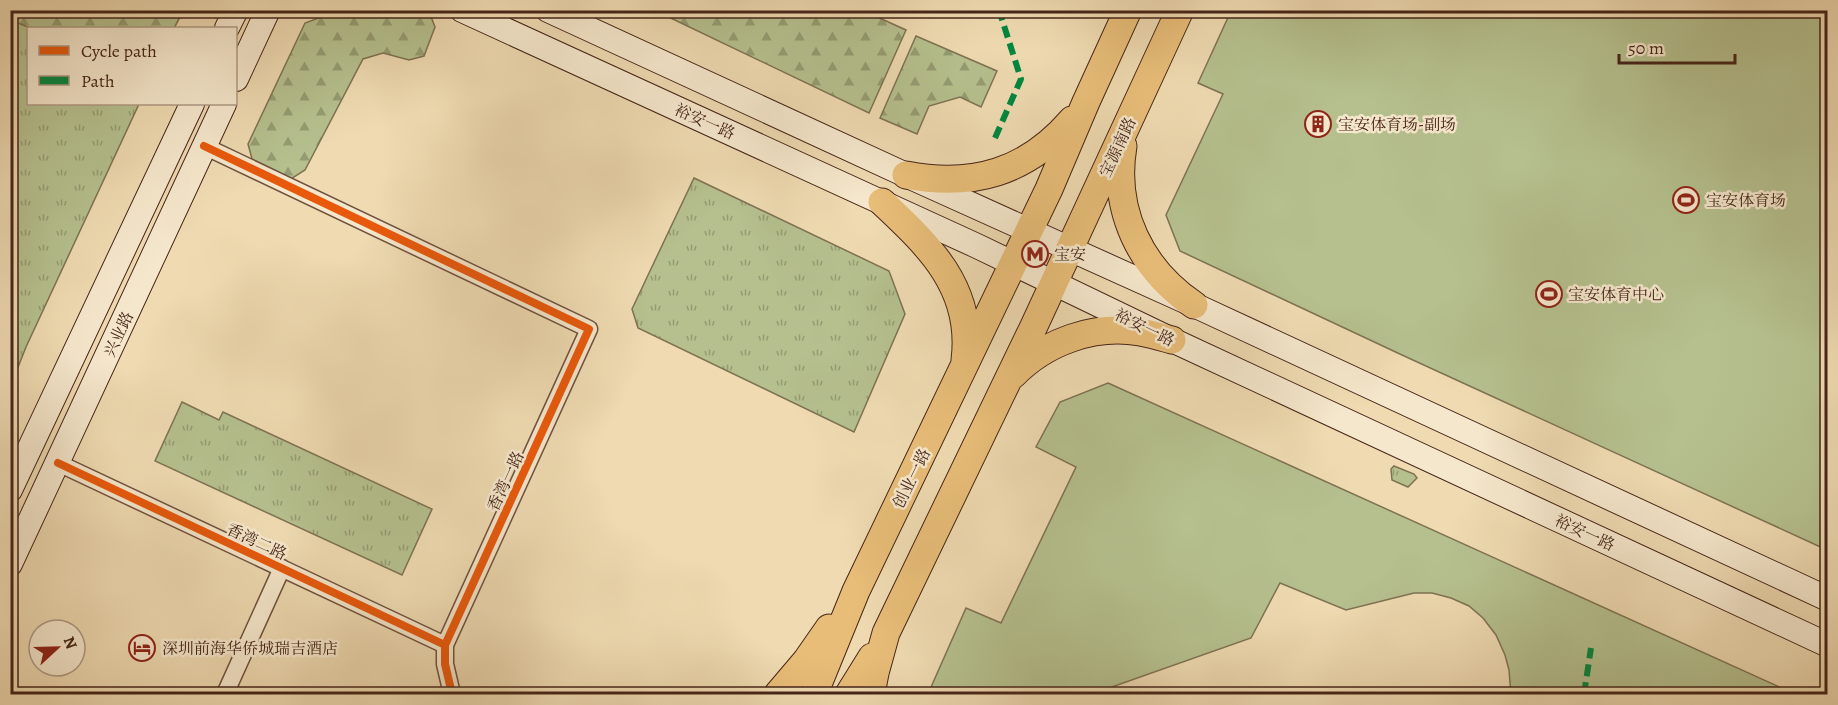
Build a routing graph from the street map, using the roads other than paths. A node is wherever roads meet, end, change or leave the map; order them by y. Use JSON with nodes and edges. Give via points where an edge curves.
{"nodes":[{"id":1,"x":268,"y":10,"type":"edge"},
{"id":2,"x":278,"y":10,"type":"edge"},
{"id":3,"x":462,"y":10,"type":"edge"},
{"id":4,"x":548,"y":10,"type":"edge"},
{"id":5,"x":1128,"y":10,"type":"edge"},
{"id":6,"x":1180,"y":10,"type":"edge"},
{"id":7,"x":257,"y":33,"type":"junction"},
{"id":8,"x":237,"y":77,"type":"edge"},
{"id":9,"x":1086,"y":102,"type":"junction"},
{"id":10,"x":192,"y":105,"type":"edge"},
{"id":11,"x":224,"y":105,"type":"edge"},
{"id":12,"x":1128,"y":122,"type":"junction"},
{"id":13,"x":204,"y":146,"type":"junction"},
{"id":14,"x":906,"y":176,"type":"junction"},
{"id":15,"x":882,"y":202,"type":"junction"},
{"id":16,"x":1029,"y":232,"type":"junction"},
{"id":17,"x":1069,"y":250,"type":"junction"},
{"id":18,"x":1014,"y":264,"type":"junction"},
{"id":19,"x":1054,"y":283,"type":"junction"},
{"id":20,"x":1194,"y":305,"type":"junction"},
{"id":21,"x":1172,"y":340,"type":"junction"},
{"id":22,"x":964,"y":369,"type":"junction"},
{"id":23,"x":1006,"y":383,"type":"junction"},
{"id":24,"x":58,"y":463,"type":"junction"},
{"id":25,"x":10,"y":490,"type":"edge"},
{"id":26,"x":10,"y":564,"type":"edge"},
{"id":27,"x":282,"y":568,"type":"junction"},
{"id":28,"x":856,"y":591,"type":"junction"},
{"id":29,"x":1827,"y":599,"type":"edge"},
{"id":30,"x":886,"y":633,"type":"junction"},
{"id":31,"x":445,"y":645,"type":"junction"},
{"id":32,"x":1827,"y":645,"type":"edge"},
{"id":33,"x":225,"y":694,"type":"edge"},
{"id":34,"x":452,"y":694,"type":"edge"},
{"id":35,"x":778,"y":694,"type":"edge"},
{"id":36,"x":814,"y":694,"type":"edge"},
{"id":37,"x":849,"y":694,"type":"edge"},
{"id":38,"x":871,"y":694,"type":"edge"}],
"edges":[{"from":1,"to":7,"type":"main road"},
{"from":2,"to":7,"type":"main road"},
{"from":3,"to":15,"type":"main road","name":"裕安一路"},
{"from":4,"to":14,"type":"main road","name":"裕安一路"},
{"from":5,"to":9,"type":"main road"},
{"from":6,"to":12,"type":"main road","name":"宝源南路"},
{"from":7,"to":8,"type":"main road"},
{"from":9,"to":14,"type":"main road","via":[[1050,142],[1014,165],[969,179]]},
{"from":9,"to":16,"type":"main road"},
{"from":10,"to":25,"type":"main road","name":"兴业路"},
{"from":11,"to":13,"type":"main road","name":"兴业路"},
{"from":12,"to":17,"type":"main road","name":"宝源南路"},
{"from":12,"to":20,"type":"main road","via":[[1120,178],[1128,221],[1160,277]]},
{"from":13,"to":24,"type":"main road","name":"兴业路"},
{"from":13,"to":31,"type":"street","name":"香湾一路","via":[[589,329]]},
{"from":14,"to":16,"type":"main road","name":"裕安一路"},
{"from":15,"to":18,"type":"main road","name":"裕安一路"},
{"from":15,"to":22,"type":"main road","via":[[930,249],[951,278],[965,322]]},
{"from":16,"to":17,"type":"main road","name":"裕安一路"},
{"from":16,"to":18,"type":"main road"},
{"from":17,"to":19,"type":"main road","name":"宝源南路"},
{"from":17,"to":20,"type":"main road","name":"裕安一路"},
{"from":18,"to":19,"type":"main road","name":"裕安一路"},
{"from":18,"to":22,"type":"main road","name":"创业一路"},
{"from":19,"to":21,"type":"main road","name":"裕安一路"},
{"from":19,"to":23,"type":"main road"},
{"from":20,"to":29,"type":"main road","name":"裕安一路"},
{"from":21,"to":23,"type":"main road","via":[[1122,330],[1088,333],[1053,345]]},
{"from":21,"to":32,"type":"main road","name":"裕安一路"},
{"from":22,"to":28,"type":"main road","name":"创业一路"},
{"from":23,"to":30,"type":"main road"},
{"from":24,"to":26,"type":"main road","name":"兴业路"},
{"from":24,"to":27,"type":"street","name":"香湾二路"},
{"from":27,"to":31,"type":"street","name":"香湾二路"},
{"from":27,"to":33,"type":"street"},
{"from":28,"to":35,"type":"main road"},
{"from":28,"to":36,"type":"main road","name":"创业一路"},
{"from":30,"to":37,"type":"main road"},
{"from":30,"to":38,"type":"main road"},
{"from":31,"to":34,"type":"street"}]}
